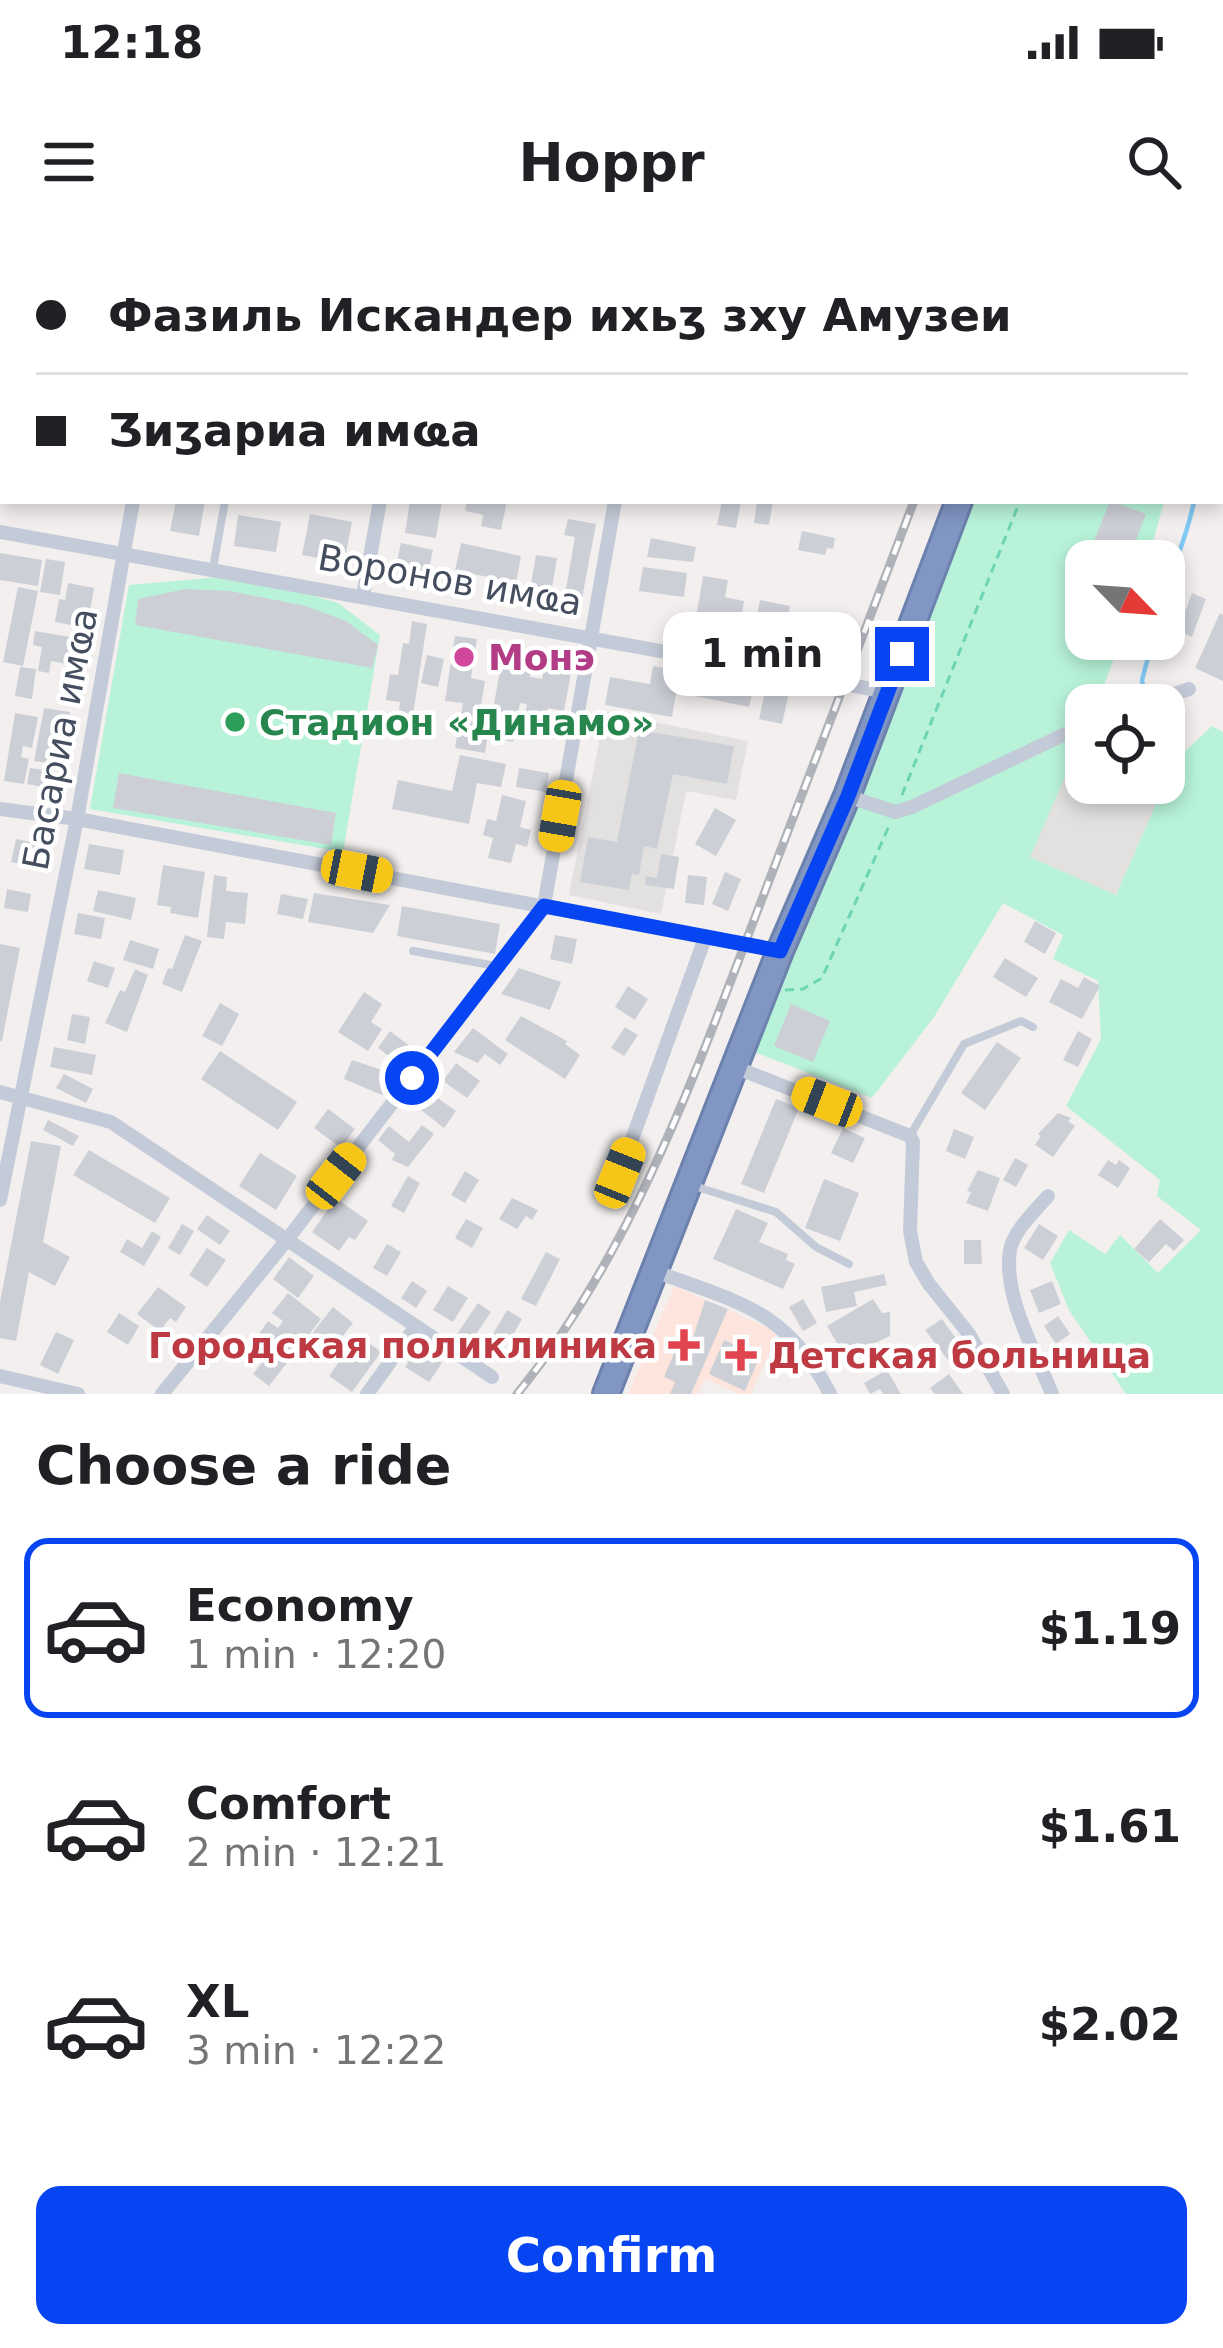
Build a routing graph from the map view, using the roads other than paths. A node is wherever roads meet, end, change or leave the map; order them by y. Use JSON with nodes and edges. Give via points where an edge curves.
{"nodes":[{"id":1,"x":132,"y":504,"type":"edge"},
{"id":2,"x":224,"y":504,"type":"edge"},
{"id":3,"x":379,"y":504,"type":"edge"},
{"id":4,"x":615,"y":504,"type":"edge"},
{"id":5,"x":958,"y":504,"type":"edge"},
{"id":6,"x":0,"y":532,"type":"edge"},
{"id":7,"x":124,"y":554,"type":"junction"},
{"id":8,"x":213,"y":568,"type":"junction"},
{"id":9,"x":363,"y":596,"type":"junction"},
{"id":10,"x":593,"y":636,"type":"junction"},
{"id":11,"x":1189,"y":689,"type":"dead end"},
{"id":12,"x":1185,"y":690,"type":"edge"},
{"id":13,"x":888,"y":692,"type":"junction"},
{"id":14,"x":1065,"y":734,"type":"edge"},
{"id":15,"x":848,"y":796,"type":"junction"},
{"id":16,"x":0,"y":809,"type":"edge"},
{"id":17,"x":77,"y":819,"type":"junction"},
{"id":18,"x":544,"y":906,"type":"junction"},
{"id":19,"x":706,"y":938,"type":"junction"},
{"id":20,"x":780,"y":951,"type":"junction"},
{"id":21,"x":413,"y":952,"type":"dead end"},
{"id":22,"x":498,"y":966,"type":"junction"},
{"id":23,"x":1033,"y":1027,"type":"dead end"},
{"id":24,"x":736,"y":1068,"type":"junction"},
{"id":25,"x":0,"y":1092,"type":"edge"},
{"id":26,"x":19,"y":1096,"type":"junction"},
{"id":27,"x":910,"y":1136,"type":"junction"},
{"id":28,"x":689,"y":1184,"type":"junction"},
{"id":29,"x":1048,"y":1196,"type":"dead end"},
{"id":30,"x":0,"y":1199,"type":"edge"},
{"id":31,"x":610,"y":1200,"type":"dead end"},
{"id":32,"x":286,"y":1241,"type":"junction"},
{"id":33,"x":849,"y":1264,"type":"dead end"},
{"id":34,"x":654,"y":1270,"type":"junction"},
{"id":35,"x":416,"y":1325,"type":"junction"},
{"id":36,"x":0,"y":1376,"type":"edge"},
{"id":37,"x":492,"y":1377,"type":"dead end"},
{"id":38,"x":36,"y":1389,"type":"edge"},
{"id":39,"x":78,"y":1394,"type":"edge"},
{"id":40,"x":162,"y":1394,"type":"edge"},
{"id":41,"x":367,"y":1394,"type":"edge"},
{"id":42,"x":606,"y":1394,"type":"edge"},
{"id":43,"x":830,"y":1394,"type":"edge"},
{"id":44,"x":1003,"y":1394,"type":"edge"},
{"id":45,"x":1052,"y":1394,"type":"edge"}],
"edges":[{"from":1,"to":7,"type":"street","name":"Басариа имҩа"},
{"from":2,"to":8,"type":"lane"},
{"from":3,"to":9,"type":"street"},
{"from":4,"to":10,"type":"street"},
{"from":5,"to":13,"type":"highway"},
{"from":6,"to":7,"type":"street","name":"Воронов имҩа"},
{"from":7,"to":8,"type":"street","name":"Воронов имҩа"},
{"from":7,"to":17,"type":"street","name":"Басариа имҩа"},
{"from":8,"to":9,"type":"street","name":"Воронов имҩа"},
{"from":9,"to":10,"type":"street","name":"Воронов имҩа"},
{"from":10,"to":13,"type":"street","name":"Воронов имҩа"},
{"from":10,"to":18,"type":"street"},
{"from":11,"to":12,"type":"street"},
{"from":13,"to":15,"type":"highway"},
{"from":14,"to":15,"type":"street","via":[[895,812]]},
{"from":15,"to":20,"type":"highway"},
{"from":16,"to":17,"type":"street"},
{"from":17,"to":18,"type":"street"},
{"from":17,"to":26,"type":"street","name":"Басариа имҩа"},
{"from":18,"to":19,"type":"street"},
{"from":18,"to":22,"type":"street"},
{"from":19,"to":20,"type":"street"},
{"from":19,"to":31,"type":"street"},
{"from":20,"to":24,"type":"highway"},
{"from":21,"to":22,"type":"lane"},
{"from":22,"to":32,"type":"street"},
{"from":23,"to":27,"type":"lane","via":[[1021,1021],[964,1044]]},
{"from":24,"to":27,"type":"street"},
{"from":24,"to":28,"type":"highway"},
{"from":25,"to":26,"type":"street"},
{"from":26,"to":30,"type":"street","name":"Басариа имҩа"},
{"from":26,"to":32,"type":"street","via":[[110,1122]]},
{"from":27,"to":44,"type":"street","via":[[916,1262]]},
{"from":28,"to":33,"type":"lane","via":[[776,1212]]},
{"from":28,"to":34,"type":"highway"},
{"from":29,"to":45,"type":"street","via":[[1010,1248],[1020,1315]]},
{"from":32,"to":35,"type":"street"},
{"from":32,"to":40,"type":"street"},
{"from":34,"to":42,"type":"highway"},
{"from":34,"to":43,"type":"street","via":[[786,1331]]},
{"from":35,"to":37,"type":"street"},
{"from":35,"to":41,"type":"street"},
{"from":36,"to":38,"type":"street"},
{"from":38,"to":39,"type":"street"}]}
